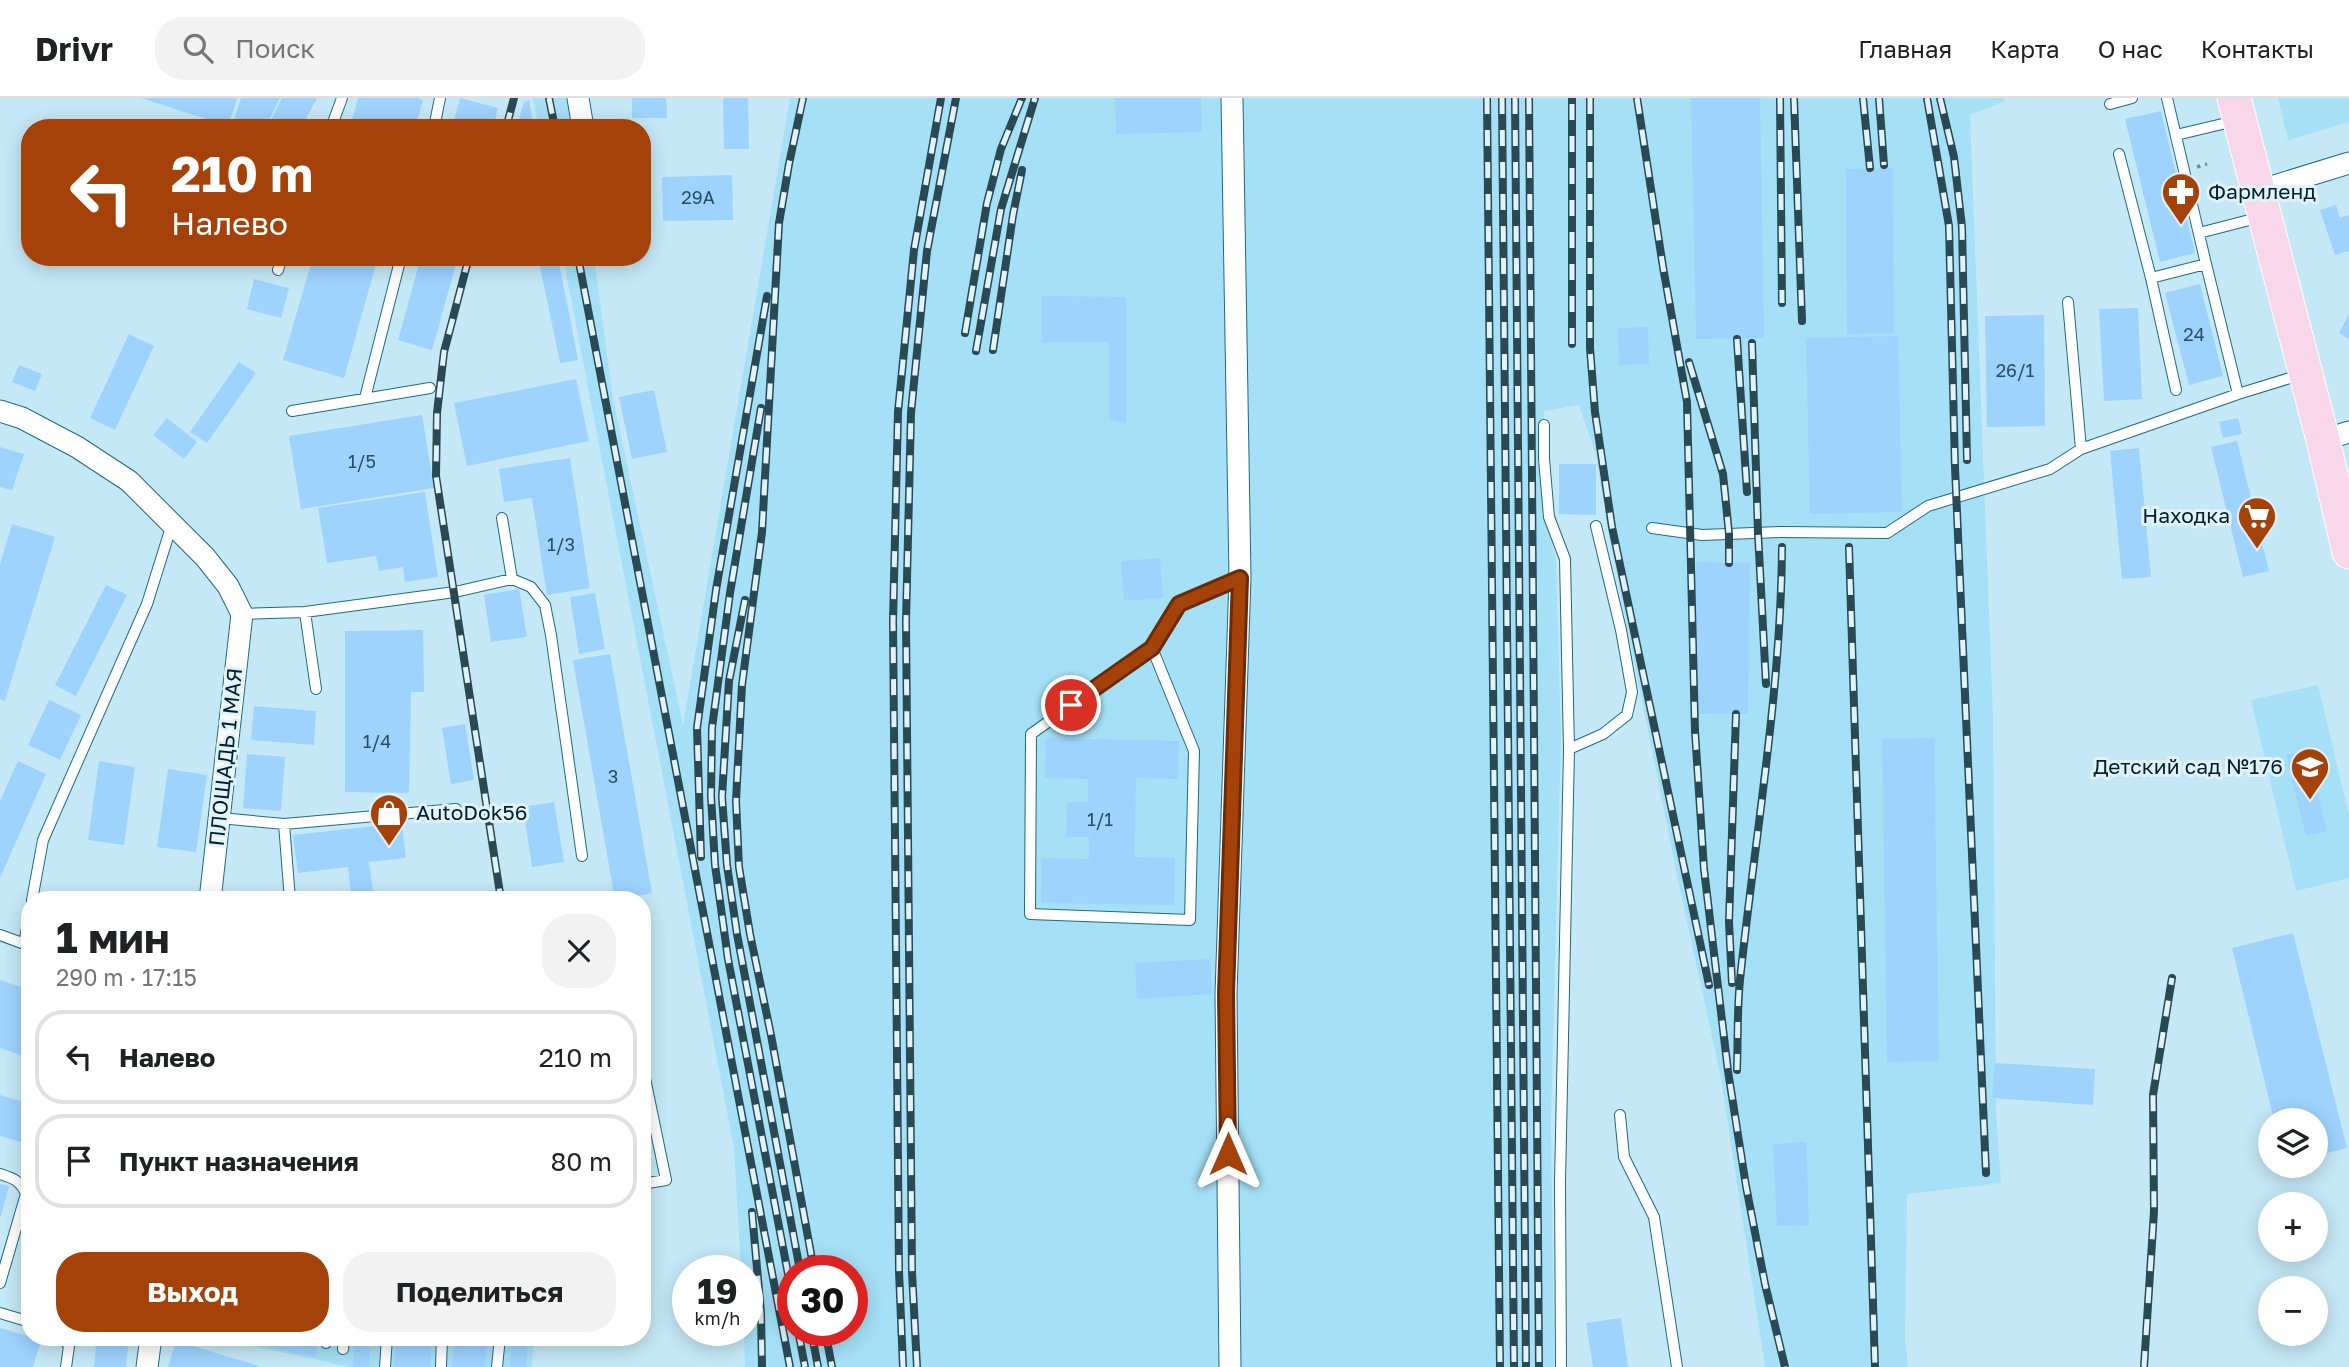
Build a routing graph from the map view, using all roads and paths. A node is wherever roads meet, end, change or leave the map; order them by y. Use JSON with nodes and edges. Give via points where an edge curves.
{"nodes":[{"id":1,"x":342,"y":98,"type":"edge"},
{"id":2,"x":440,"y":98,"type":"edge"},
{"id":3,"x":578,"y":98,"type":"edge"},
{"id":4,"x":1232,"y":98,"type":"edge"},
{"id":5,"x":2132,"y":98,"type":"edge"},
{"id":6,"x":2166,"y":98,"type":"edge"},
{"id":7,"x":2110,"y":104,"type":"dead end"},
{"id":8,"x":2237,"y":109,"type":"edge"},
{"id":9,"x":334,"y":119,"type":"edge"},
{"id":10,"x":436,"y":119,"type":"edge"},
{"id":11,"x":582,"y":119,"type":"edge"},
{"id":12,"x":2176,"y":135,"type":"junction"},
{"id":13,"x":2119,"y":154,"type":"dead end"},
{"id":14,"x":2349,"y":163,"type":"edge"},
{"id":15,"x":2261,"y":204,"type":"junction"},
{"id":16,"x":2199,"y":233,"type":"junction"},
{"id":17,"x":2206,"y":264,"type":"junction"},
{"id":18,"x":279,"y":266,"type":"edge"},
{"id":19,"x":399,"y":266,"type":"edge"},
{"id":20,"x":278,"y":270,"type":"dead end"},
{"id":21,"x":2151,"y":278,"type":"junction"},
{"id":22,"x":2068,"y":302,"type":"dead end"},
{"id":23,"x":2305,"y":374,"type":"junction"},
{"id":24,"x":430,"y":388,"type":"dead end"},
{"id":25,"x":2176,"y":390,"type":"dead end"},
{"id":26,"x":2238,"y":394,"type":"junction"},
{"id":27,"x":365,"y":398,"type":"junction"},
{"id":28,"x":0,"y":411,"type":"edge"},
{"id":29,"x":292,"y":411,"type":"dead end"},
{"id":30,"x":1544,"y":425,"type":"dead end"},
{"id":31,"x":2336,"y":436,"type":"edge"},
{"id":32,"x":2081,"y":449,"type":"junction"},
{"id":33,"x":502,"y":518,"type":"dead end"},
{"id":34,"x":172,"y":524,"type":"junction"},
{"id":35,"x":1596,"y":526,"type":"dead end"},
{"id":36,"x":1651,"y":528,"type":"dead end"},
{"id":37,"x":2349,"y":552,"type":"edge"},
{"id":38,"x":1240,"y":578,"type":"junction"},
{"id":39,"x":512,"y":579,"type":"junction"},
{"id":40,"x":304,"y":612,"type":"junction"},
{"id":41,"x":242,"y":614,"type":"junction"},
{"id":42,"x":1152,"y":648,"type":"junction"},
{"id":43,"x":316,"y":689,"type":"dead end"},
{"id":44,"x":1569,"y":749,"type":"junction"},
{"id":45,"x":456,"y":809,"type":"dead end"},
{"id":46,"x":220,"y":818,"type":"junction"},
{"id":47,"x":284,"y":824,"type":"junction"},
{"id":48,"x":582,"y":856,"type":"dead end"},
{"id":49,"x":34,"y":891,"type":"edge"},
{"id":50,"x":211,"y":891,"type":"edge"},
{"id":51,"x":289,"y":891,"type":"edge"},
{"id":52,"x":0,"y":935,"type":"edge"},
{"id":53,"x":21,"y":943,"type":"edge"},
{"id":54,"x":651,"y":1108,"type":"edge"},
{"id":55,"x":1620,"y":1115,"type":"dead end"},
{"id":56,"x":0,"y":1174,"type":"edge"},
{"id":57,"x":21,"y":1183,"type":"edge"},
{"id":58,"x":651,"y":1183,"type":"edge"},
{"id":59,"x":21,"y":1211,"type":"edge"},
{"id":60,"x":0,"y":1283,"type":"edge"},
{"id":61,"x":0,"y":1313,"type":"edge"},
{"id":62,"x":21,"y":1319,"type":"edge"},
{"id":63,"x":69,"y":1346,"type":"edge"},
{"id":64,"x":150,"y":1346,"type":"edge"},
{"id":65,"x":386,"y":1346,"type":"edge"},
{"id":66,"x":442,"y":1346,"type":"edge"},
{"id":67,"x":499,"y":1346,"type":"edge"},
{"id":68,"x":66,"y":1367,"type":"edge"},
{"id":69,"x":147,"y":1367,"type":"edge"},
{"id":70,"x":385,"y":1367,"type":"edge"},
{"id":71,"x":441,"y":1367,"type":"edge"},
{"id":72,"x":497,"y":1367,"type":"edge"},
{"id":73,"x":1230,"y":1367,"type":"edge"},
{"id":74,"x":1561,"y":1367,"type":"edge"},
{"id":75,"x":1677,"y":1367,"type":"edge"}],
"edges":[{"from":1,"to":9,"type":"lane"},
{"from":2,"to":10,"type":"lane"},
{"from":3,"to":11,"type":"street"},
{"from":4,"to":38,"type":"street"},
{"from":5,"to":7,"type":"lane"},
{"from":6,"to":12,"type":"lane"},
{"from":8,"to":12,"type":"lane"},
{"from":8,"to":15,"type":"main road"},
{"from":12,"to":16,"type":"lane"},
{"from":13,"to":21,"type":"lane"},
{"from":14,"to":15,"type":"street"},
{"from":15,"to":16,"type":"lane"},
{"from":15,"to":23,"type":"main road"},
{"from":16,"to":17,"type":"lane"},
{"from":17,"to":21,"type":"lane"},
{"from":17,"to":26,"type":"lane"},
{"from":18,"to":20,"type":"lane"},
{"from":19,"to":27,"type":"lane"},
{"from":21,"to":25,"type":"lane"},
{"from":22,"to":32,"type":"lane"},
{"from":23,"to":26,"type":"lane"},
{"from":23,"to":31,"type":"main road"},
{"from":24,"to":27,"type":"lane"},
{"from":26,"to":32,"type":"lane"},
{"from":27,"to":29,"type":"lane"},
{"from":28,"to":34,"type":"street","via":[[77,447],[129,481]]},
{"from":30,"to":44,"type":"lane","via":[[1549,517],[1565,559]]},
{"from":31,"to":37,"type":"main road"},
{"from":32,"to":36,"type":"lane","via":[[2050,470],[1928,506],[1886,533],[1702,535]]},
{"from":33,"to":39,"type":"lane"},
{"from":34,"to":41,"type":"street","via":[[228,586]]},
{"from":34,"to":49,"type":"lane","via":[[147,604],[43,840]]},
{"from":35,"to":44,"type":"lane","via":[[1632,692],[1627,715],[1603,734]]},
{"from":38,"to":42,"type":"lane","via":[[1179,604]]},
{"from":38,"to":73,"type":"street","via":[[1226,993]]},
{"from":39,"to":40,"type":"lane","via":[[454,592]]},
{"from":39,"to":48,"type":"lane","via":[[531,587],[545,605]]},
{"from":40,"to":41,"type":"lane"},
{"from":40,"to":43,"type":"lane"},
{"from":41,"to":46,"type":"street","name":"ПЛОЩАДЬ 1 МАЯ"},
{"from":42,"to":42,"type":"lane","via":[[1031,734],[1030,914],[1190,920],[1194,751]]},
{"from":44,"to":74,"type":"lane"},
{"from":45,"to":47,"type":"lane"},
{"from":46,"to":47,"type":"lane"},
{"from":46,"to":50,"type":"street","name":"ПЛОЩАДЬ 1 МАЯ"},
{"from":47,"to":51,"type":"lane"},
{"from":52,"to":53,"type":"lane"},
{"from":54,"to":58,"type":"lane","via":[[666,1181]]},
{"from":55,"to":75,"type":"lane","via":[[1624,1157],[1654,1217]]},
{"from":56,"to":57,"type":"lane"},
{"from":59,"to":60,"type":"lane"},
{"from":61,"to":62,"type":"lane"},
{"from":63,"to":68,"type":"lane"},
{"from":64,"to":69,"type":"street"},
{"from":65,"to":70,"type":"lane"},
{"from":66,"to":71,"type":"lane"},
{"from":67,"to":72,"type":"lane"}]}
